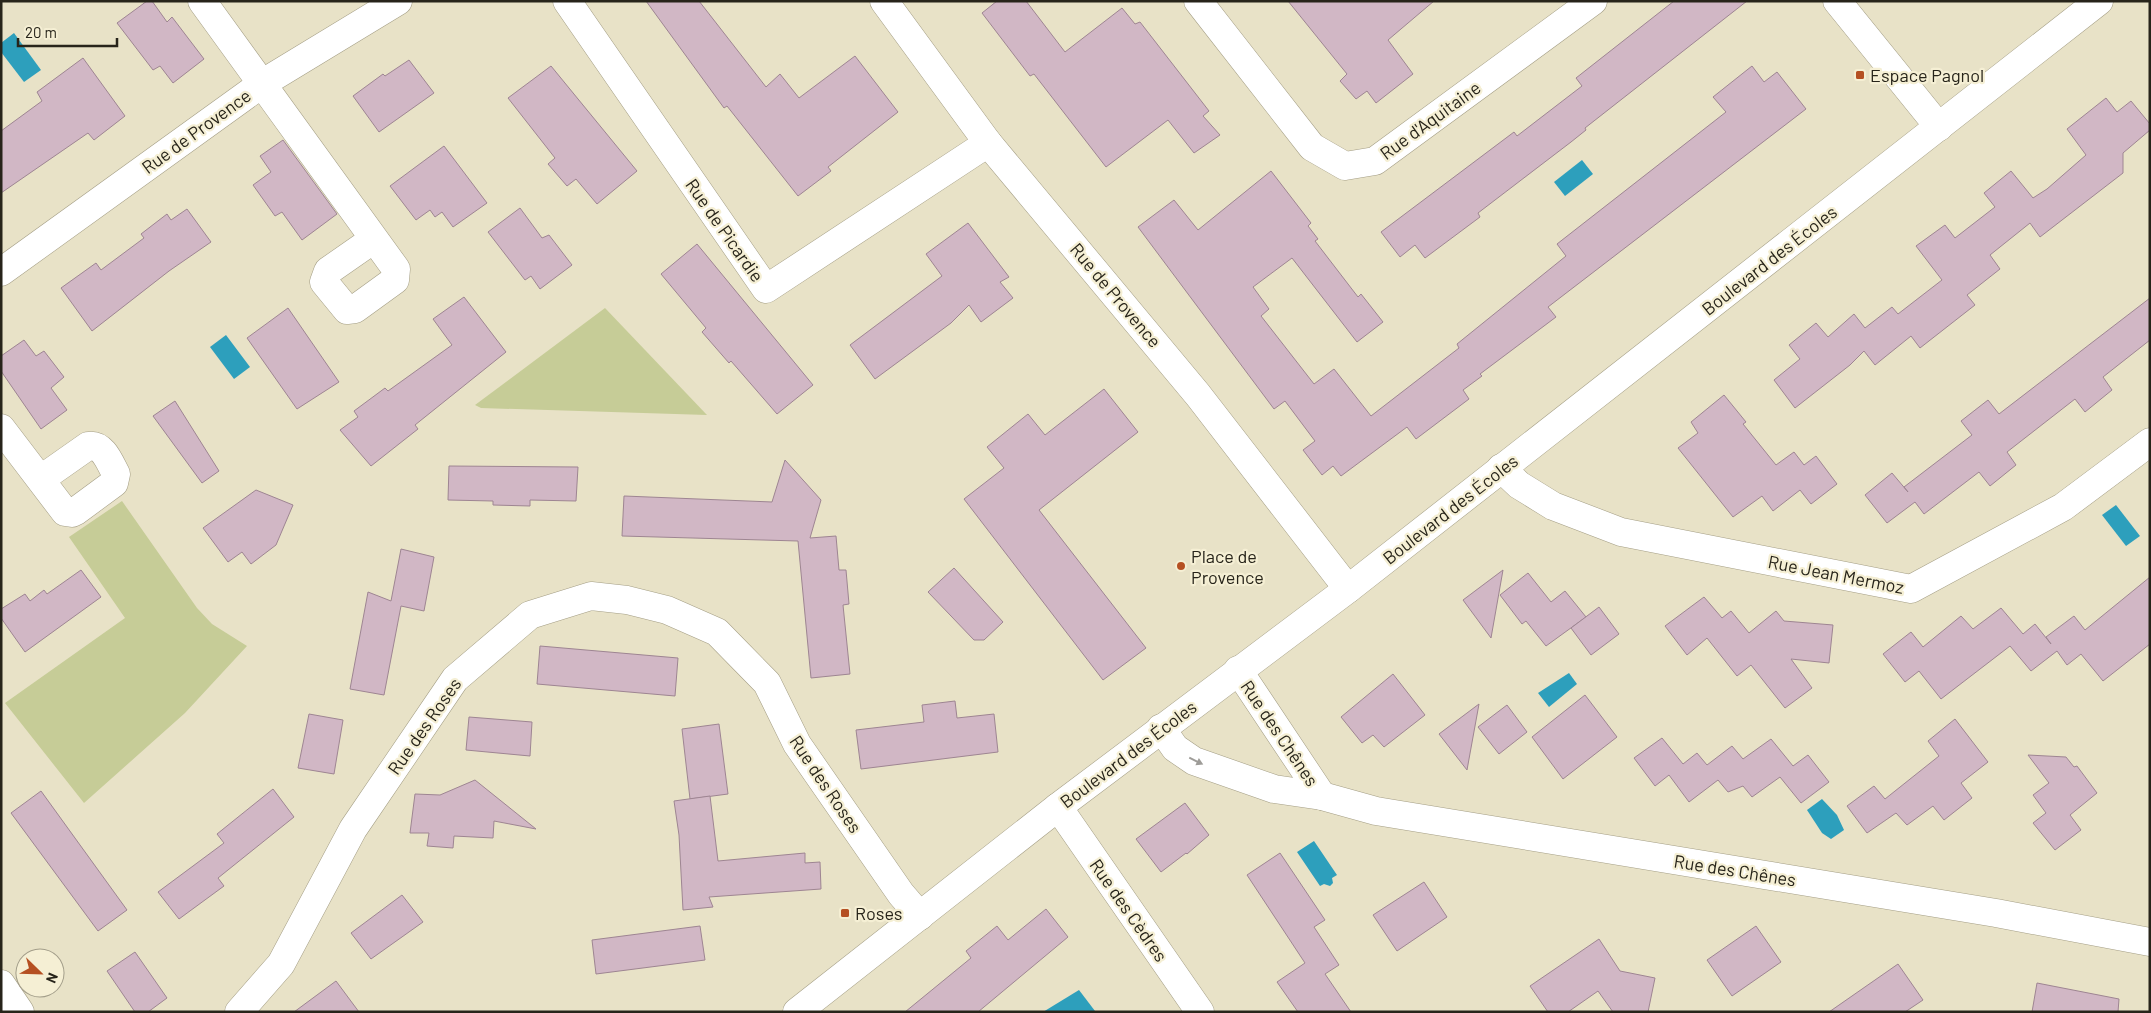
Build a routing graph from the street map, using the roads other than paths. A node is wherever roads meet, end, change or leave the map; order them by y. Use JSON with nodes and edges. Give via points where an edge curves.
{"nodes":[{"id":1,"x":202,"y":1,"type":"edge"},
{"id":2,"x":398,"y":1,"type":"edge"},
{"id":3,"x":566,"y":1,"type":"edge"},
{"id":4,"x":884,"y":1,"type":"edge"},
{"id":5,"x":1198,"y":1,"type":"edge"},
{"id":6,"x":1593,"y":1,"type":"edge"},
{"id":7,"x":1837,"y":1,"type":"edge"},
{"id":8,"x":2099,"y":1,"type":"edge"},
{"id":9,"x":263,"y":83,"type":"junction"},
{"id":10,"x":1939,"y":127,"type":"junction"},
{"id":11,"x":988,"y":143,"type":"junction"},
{"id":12,"x":374,"y":239,"type":"dead end"},
{"id":13,"x":1,"y":272,"type":"edge"},
{"id":14,"x":1,"y":428,"type":"edge"},
{"id":15,"x":2150,"y":442,"type":"edge"},
{"id":16,"x":1501,"y":468,"type":"junction"},
{"id":17,"x":41,"y":479,"type":"dead end"},
{"id":18,"x":1348,"y":589,"type":"junction"},
{"id":19,"x":1238,"y":670,"type":"junction"},
{"id":20,"x":1161,"y":728,"type":"junction"},
{"id":21,"x":1322,"y":796,"type":"junction"},
{"id":22,"x":1058,"y":807,"type":"junction"},
{"id":23,"x":920,"y":916,"type":"junction"},
{"id":24,"x":2150,"y":942,"type":"edge"},
{"id":25,"x":1,"y":984,"type":"edge"},
{"id":26,"x":20,"y":1012,"type":"edge"},
{"id":27,"x":239,"y":1012,"type":"edge"},
{"id":28,"x":797,"y":1012,"type":"edge"},
{"id":29,"x":1200,"y":1012,"type":"edge"}],
"edges":[{"from":1,"to":9,"type":"street"},
{"from":2,"to":9,"type":"street","name":"Rue de Provence"},
{"from":3,"to":11,"type":"street","name":"Rue de Picardie","via":[[766,289]]},
{"from":4,"to":11,"type":"street","name":"Rue de Provence"},
{"from":5,"to":6,"type":"street","name":"Rue d'Aquitaine","via":[[1312,147],[1345,166],[1375,161]]},
{"from":7,"to":10,"type":"street"},
{"from":8,"to":10,"type":"street","name":"Boulevard des Écoles"},
{"from":9,"to":12,"type":"street"},
{"from":9,"to":13,"type":"street","name":"Rue de Provence"},
{"from":10,"to":16,"type":"street","name":"Boulevard des Écoles"},
{"from":11,"to":18,"type":"street","name":"Rue de Provence","via":[[1198,394]]},
{"from":14,"to":17,"type":"street"},
{"from":15,"to":16,"type":"street","name":"Rue Jean Mermoz","via":[[2063,507],[1911,589],[1620,532],[1553,506],[1519,485]]},
{"from":16,"to":18,"type":"street","name":"Boulevard des Écoles"},
{"from":18,"to":19,"type":"street","name":"Boulevard des Écoles"},
{"from":19,"to":20,"type":"street","name":"Boulevard des Écoles"},
{"from":19,"to":21,"type":"street","name":"Rue des Chênes"},
{"from":20,"to":21,"type":"street","name":"Rue des Chênes","one_way":true,"via":[[1175,748],[1194,761],[1274,790]]},
{"from":20,"to":22,"type":"street","name":"Boulevard des Écoles"},
{"from":21,"to":24,"type":"street","name":"Rue des Chênes","via":[[1376,810],[1996,913]]},
{"from":22,"to":23,"type":"street","name":"Boulevard des Écoles"},
{"from":22,"to":29,"type":"street","name":"Rue des Cèdres"},
{"from":23,"to":27,"type":"street","name":"Rue des Roses","via":[[797,744],[767,683],[717,632],[667,610],[627,600],[591,596],[530,615],[455,679],[353,829],[280,964]]},
{"from":23,"to":28,"type":"street","name":"Boulevard des Écoles"},
{"from":25,"to":26,"type":"street"}]}
